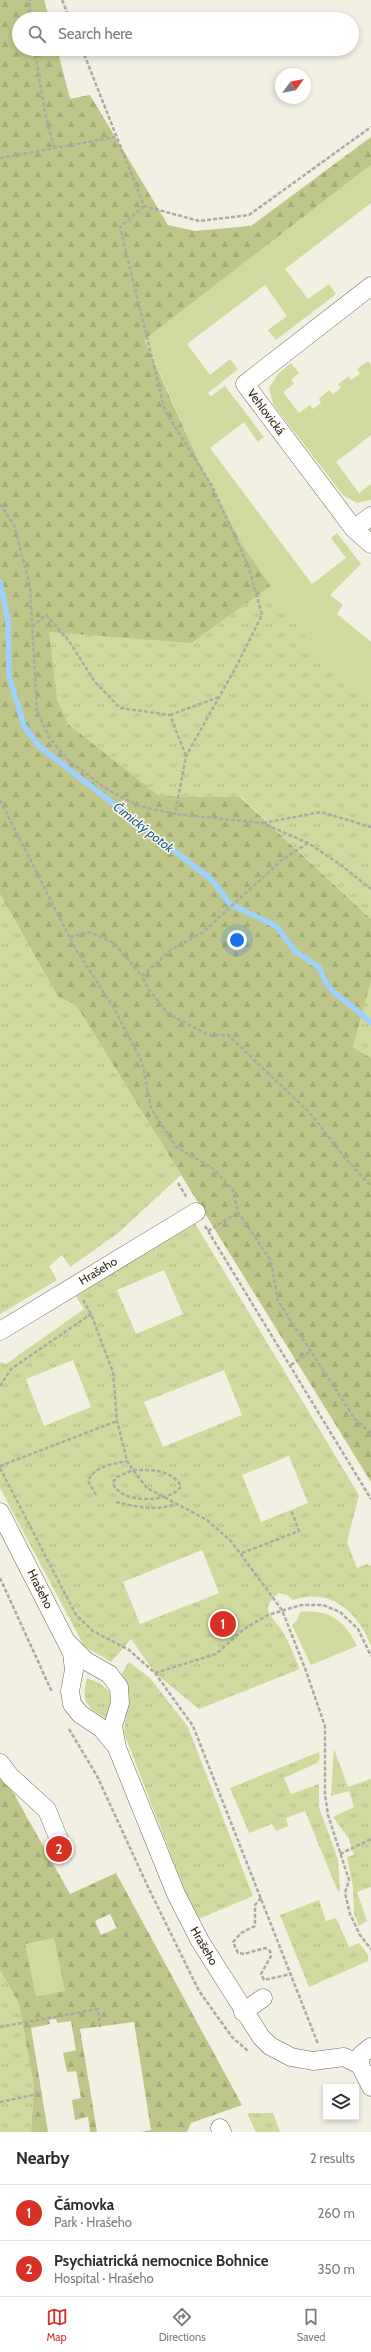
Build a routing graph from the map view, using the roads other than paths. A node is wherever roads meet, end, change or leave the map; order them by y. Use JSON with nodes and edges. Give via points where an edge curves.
{"nodes":[{"id":1,"x":371,"y":286,"type":"edge"},
{"id":2,"x":371,"y":516,"type":"edge"},
{"id":3,"x":354,"y":529,"type":"junction"},
{"id":4,"x":371,"y":544,"type":"edge"},
{"id":5,"x":196,"y":1212,"type":"road end"},
{"id":6,"x":0,"y":1331,"type":"edge"},
{"id":7,"x":0,"y":1512,"type":"edge"},
{"id":8,"x":69,"y":1644,"type":"junction"},
{"id":9,"x":117,"y":1748,"type":"junction"},
{"id":10,"x":0,"y":1763,"type":"edge"},
{"id":11,"x":64,"y":1852,"type":"dead end"},
{"id":12,"x":263,"y":1998,"type":"dead end"},
{"id":13,"x":243,"y":2012,"type":"junction"},
{"id":14,"x":371,"y":2047,"type":"edge"},
{"id":15,"x":360,"y":2065,"type":"junction"},
{"id":16,"x":371,"y":2087,"type":"edge"}],
"edges":[{"from":1,"to":3,"type":"street","name":"Vehlovická","via":[[245,384]]},
{"from":2,"to":3,"type":"street"},
{"from":3,"to":4,"type":"street","name":"Vehlovická"},
{"from":5,"to":6,"type":"street","name":"Hrašeho"},
{"from":7,"to":8,"type":"street","name":"Hrašeho"},
{"from":8,"to":9,"type":"street","name":"Hrašeho","via":[[74,1662],[70,1691],[72,1704],[80,1714],[101,1728]]},
{"from":8,"to":9,"type":"street","name":"Hrašeho","via":[[86,1661],[109,1674],[119,1687],[120,1703],[113,1726]]},
{"from":9,"to":13,"type":"street","name":"Hrašeho","via":[[176,1894],[200,1941]]},
{"from":10,"to":11,"type":"street","via":[[10,1776],[47,1810]]},
{"from":12,"to":13,"type":"street"},
{"from":13,"to":15,"type":"street","name":"Hrašeho","via":[[261,2037],[280,2053],[302,2060],[344,2057]]},
{"from":14,"to":15,"type":"street","via":[[361,2055]]},
{"from":15,"to":16,"type":"street"}]}
